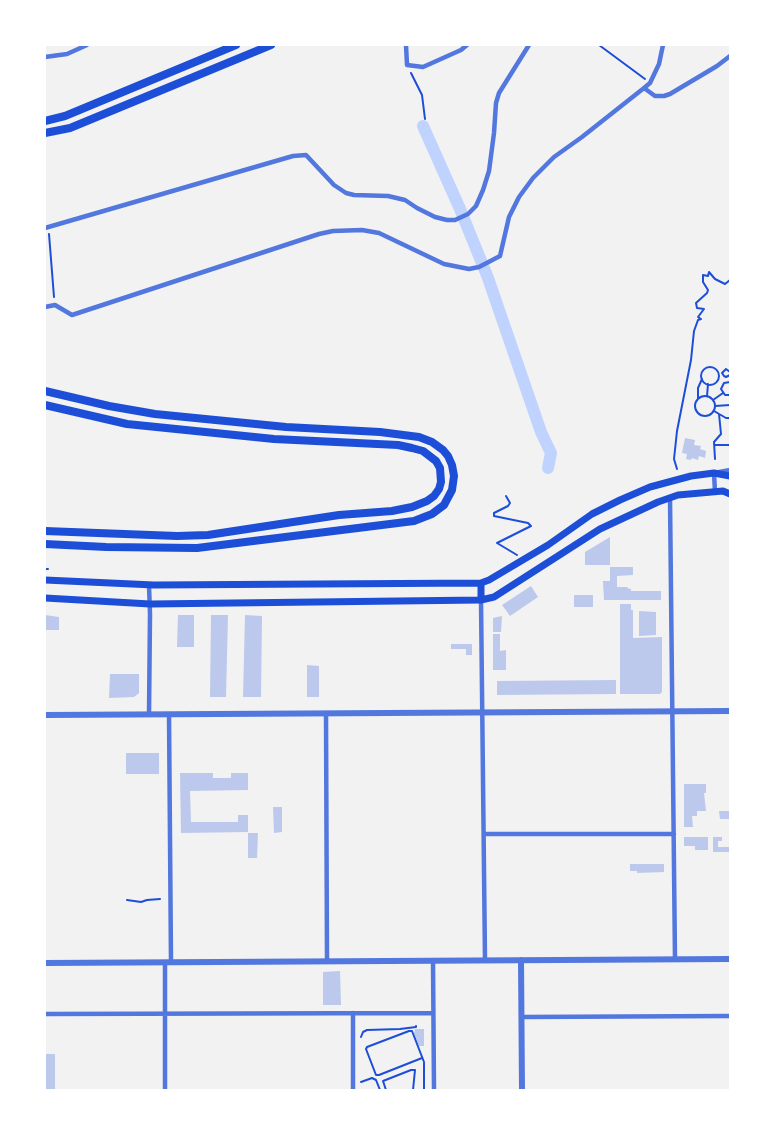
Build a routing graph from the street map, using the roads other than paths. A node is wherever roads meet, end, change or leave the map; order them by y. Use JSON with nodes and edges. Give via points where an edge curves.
{"nodes":[{"id":1,"x":87,"y":45,"type":"edge"},
{"id":2,"x":236,"y":45,"type":"edge"},
{"id":3,"x":271,"y":45,"type":"edge"},
{"id":4,"x":406,"y":45,"type":"edge"},
{"id":5,"x":467,"y":45,"type":"edge"},
{"id":6,"x":529,"y":45,"type":"edge"},
{"id":7,"x":663,"y":45,"type":"edge"},
{"id":8,"x":730,"y":56,"type":"edge"},
{"id":9,"x":45,"y":57,"type":"edge"},
{"id":10,"x":644,"y":88,"type":"junction"},
{"id":11,"x":45,"y":121,"type":"edge"},
{"id":12,"x":45,"y":133,"type":"edge"},
{"id":13,"x":45,"y":228,"type":"edge"},
{"id":14,"x":45,"y":307,"type":"edge"},
{"id":15,"x":45,"y":391,"type":"edge"},
{"id":16,"x":45,"y":405,"type":"edge"},
{"id":17,"x":110,"y":406,"type":"junction"},
{"id":18,"x":107,"y":420,"type":"junction"},
{"id":19,"x":349,"y":431,"type":"junction"},
{"id":20,"x":349,"y":442,"type":"junction"},
{"id":21,"x":730,"y":470,"type":"edge"},
{"id":22,"x":714,"y":473,"type":"junction"},
{"id":23,"x":730,"y":476,"type":"edge"},
{"id":24,"x":668,"y":482,"type":"junction"},
{"id":25,"x":715,"y":492,"type":"junction"},
{"id":26,"x":730,"y":494,"type":"edge"},
{"id":27,"x":670,"y":498,"type":"junction"},
{"id":28,"x":45,"y":531,"type":"edge"},
{"id":29,"x":196,"y":536,"type":"junction"},
{"id":30,"x":45,"y":544,"type":"edge"},
{"id":31,"x":197,"y":548,"type":"junction"},
{"id":32,"x":45,"y":580,"type":"edge"},
{"id":33,"x":481,"y":583,"type":"junction"},
{"id":34,"x":149,"y":585,"type":"junction"},
{"id":35,"x":45,"y":598,"type":"edge"},
{"id":36,"x":482,"y":600,"type":"junction"},
{"id":37,"x":150,"y":604,"type":"junction"},
{"id":38,"x":673,"y":711,"type":"junction"},
{"id":39,"x":730,"y":711,"type":"edge"},
{"id":40,"x":482,"y":712,"type":"junction"},
{"id":41,"x":326,"y":713,"type":"junction"},
{"id":42,"x":149,"y":714,"type":"junction"},
{"id":43,"x":169,"y":714,"type":"junction"},
{"id":44,"x":45,"y":715,"type":"edge"},
{"id":45,"x":484,"y":834,"type":"junction"},
{"id":46,"x":674,"y":834,"type":"junction"},
{"id":47,"x":675,"y":959,"type":"junction"},
{"id":48,"x":730,"y":959,"type":"edge"},
{"id":49,"x":485,"y":960,"type":"junction"},
{"id":50,"x":521,"y":960,"type":"junction"},
{"id":51,"x":327,"y":961,"type":"junction"},
{"id":52,"x":433,"y":961,"type":"junction"},
{"id":53,"x":168,"y":962,"type":"junction"},
{"id":54,"x":45,"y":963,"type":"edge"},
{"id":55,"x":353,"y":1013,"type":"junction"},
{"id":56,"x":433,"y":1013,"type":"junction"},
{"id":57,"x":45,"y":1014,"type":"edge"},
{"id":58,"x":165,"y":1014,"type":"junction"},
{"id":59,"x":730,"y":1016,"type":"edge"},
{"id":60,"x":522,"y":1017,"type":"junction"},
{"id":61,"x":165,"y":1090,"type":"edge"},
{"id":62,"x":353,"y":1090,"type":"edge"},
{"id":63,"x":434,"y":1090,"type":"edge"},
{"id":64,"x":522,"y":1090,"type":"edge"}],
"edges":[{"from":1,"to":9,"type":"street","via":[[67,54]]},
{"from":2,"to":11,"type":"main road"},
{"from":3,"to":12,"type":"main road","via":[[70,128]]},
{"from":4,"to":5,"type":"street","via":[[407,65],[423,67]]},
{"from":6,"to":13,"type":"street","via":[[499,93],[483,190],[476,206],[455,220],[435,217],[405,200],[346,193],[306,155]]},
{"from":7,"to":10,"type":"street","via":[[659,64]]},
{"from":8,"to":10,"type":"street","via":[[670,94],[655,96]]},
{"from":10,"to":14,"type":"street","via":[[554,157],[533,178],[509,217],[500,256],[479,267],[444,264],[380,233],[333,231],[72,315],[55,305]]},
{"from":15,"to":17,"type":"main road"},
{"from":16,"to":18,"type":"main road"},
{"from":17,"to":18,"type":"main road"},
{"from":17,"to":19,"type":"main road","via":[[155,414]]},
{"from":18,"to":20,"type":"main road","via":[[274,439]]},
{"from":19,"to":20,"type":"main road"},
{"from":19,"to":31,"type":"main road","via":[[419,437],[443,450],[454,476],[444,505],[414,521]]},
{"from":20,"to":29,"type":"main road","via":[[423,451],[440,468],[439,489],[428,501],[392,511]]},
{"from":21,"to":22,"type":"street"},
{"from":22,"to":23,"type":"main road"},
{"from":22,"to":24,"type":"main road"},
{"from":22,"to":25,"type":"street"},
{"from":24,"to":27,"type":"main road"},
{"from":24,"to":33,"type":"main road","via":[[592,514],[548,545]]},
{"from":25,"to":26,"type":"main road"},
{"from":25,"to":27,"type":"main road"},
{"from":27,"to":36,"type":"main road","via":[[600,529],[494,597]]},
{"from":27,"to":38,"type":"street"},
{"from":28,"to":29,"type":"main road"},
{"from":29,"to":31,"type":"main road"},
{"from":30,"to":31,"type":"main road"},
{"from":32,"to":34,"type":"main road"},
{"from":33,"to":34,"type":"main road"},
{"from":33,"to":36,"type":"main road"},
{"from":34,"to":37,"type":"street"},
{"from":35,"to":37,"type":"main road"},
{"from":36,"to":37,"type":"main road"},
{"from":36,"to":40,"type":"street"},
{"from":37,"to":42,"type":"street"},
{"from":38,"to":39,"type":"street"},
{"from":38,"to":40,"type":"street"},
{"from":38,"to":46,"type":"street"},
{"from":40,"to":41,"type":"street"},
{"from":40,"to":45,"type":"street"},
{"from":41,"to":43,"type":"street"},
{"from":41,"to":51,"type":"street"},
{"from":42,"to":43,"type":"street"},
{"from":42,"to":44,"type":"street"},
{"from":43,"to":53,"type":"street"},
{"from":45,"to":46,"type":"street"},
{"from":45,"to":49,"type":"street"},
{"from":46,"to":47,"type":"street"},
{"from":47,"to":48,"type":"street"},
{"from":47,"to":50,"type":"street"},
{"from":49,"to":50,"type":"street"},
{"from":49,"to":52,"type":"street"},
{"from":50,"to":60,"type":"street"},
{"from":51,"to":52,"type":"street"},
{"from":51,"to":53,"type":"street"},
{"from":52,"to":56,"type":"street"},
{"from":53,"to":54,"type":"street"},
{"from":53,"to":58,"type":"street"},
{"from":55,"to":56,"type":"street"},
{"from":55,"to":58,"type":"street"},
{"from":55,"to":62,"type":"street"},
{"from":56,"to":63,"type":"street"},
{"from":57,"to":58,"type":"street"},
{"from":58,"to":61,"type":"street"},
{"from":59,"to":60,"type":"street"},
{"from":60,"to":64,"type":"street"}]}
